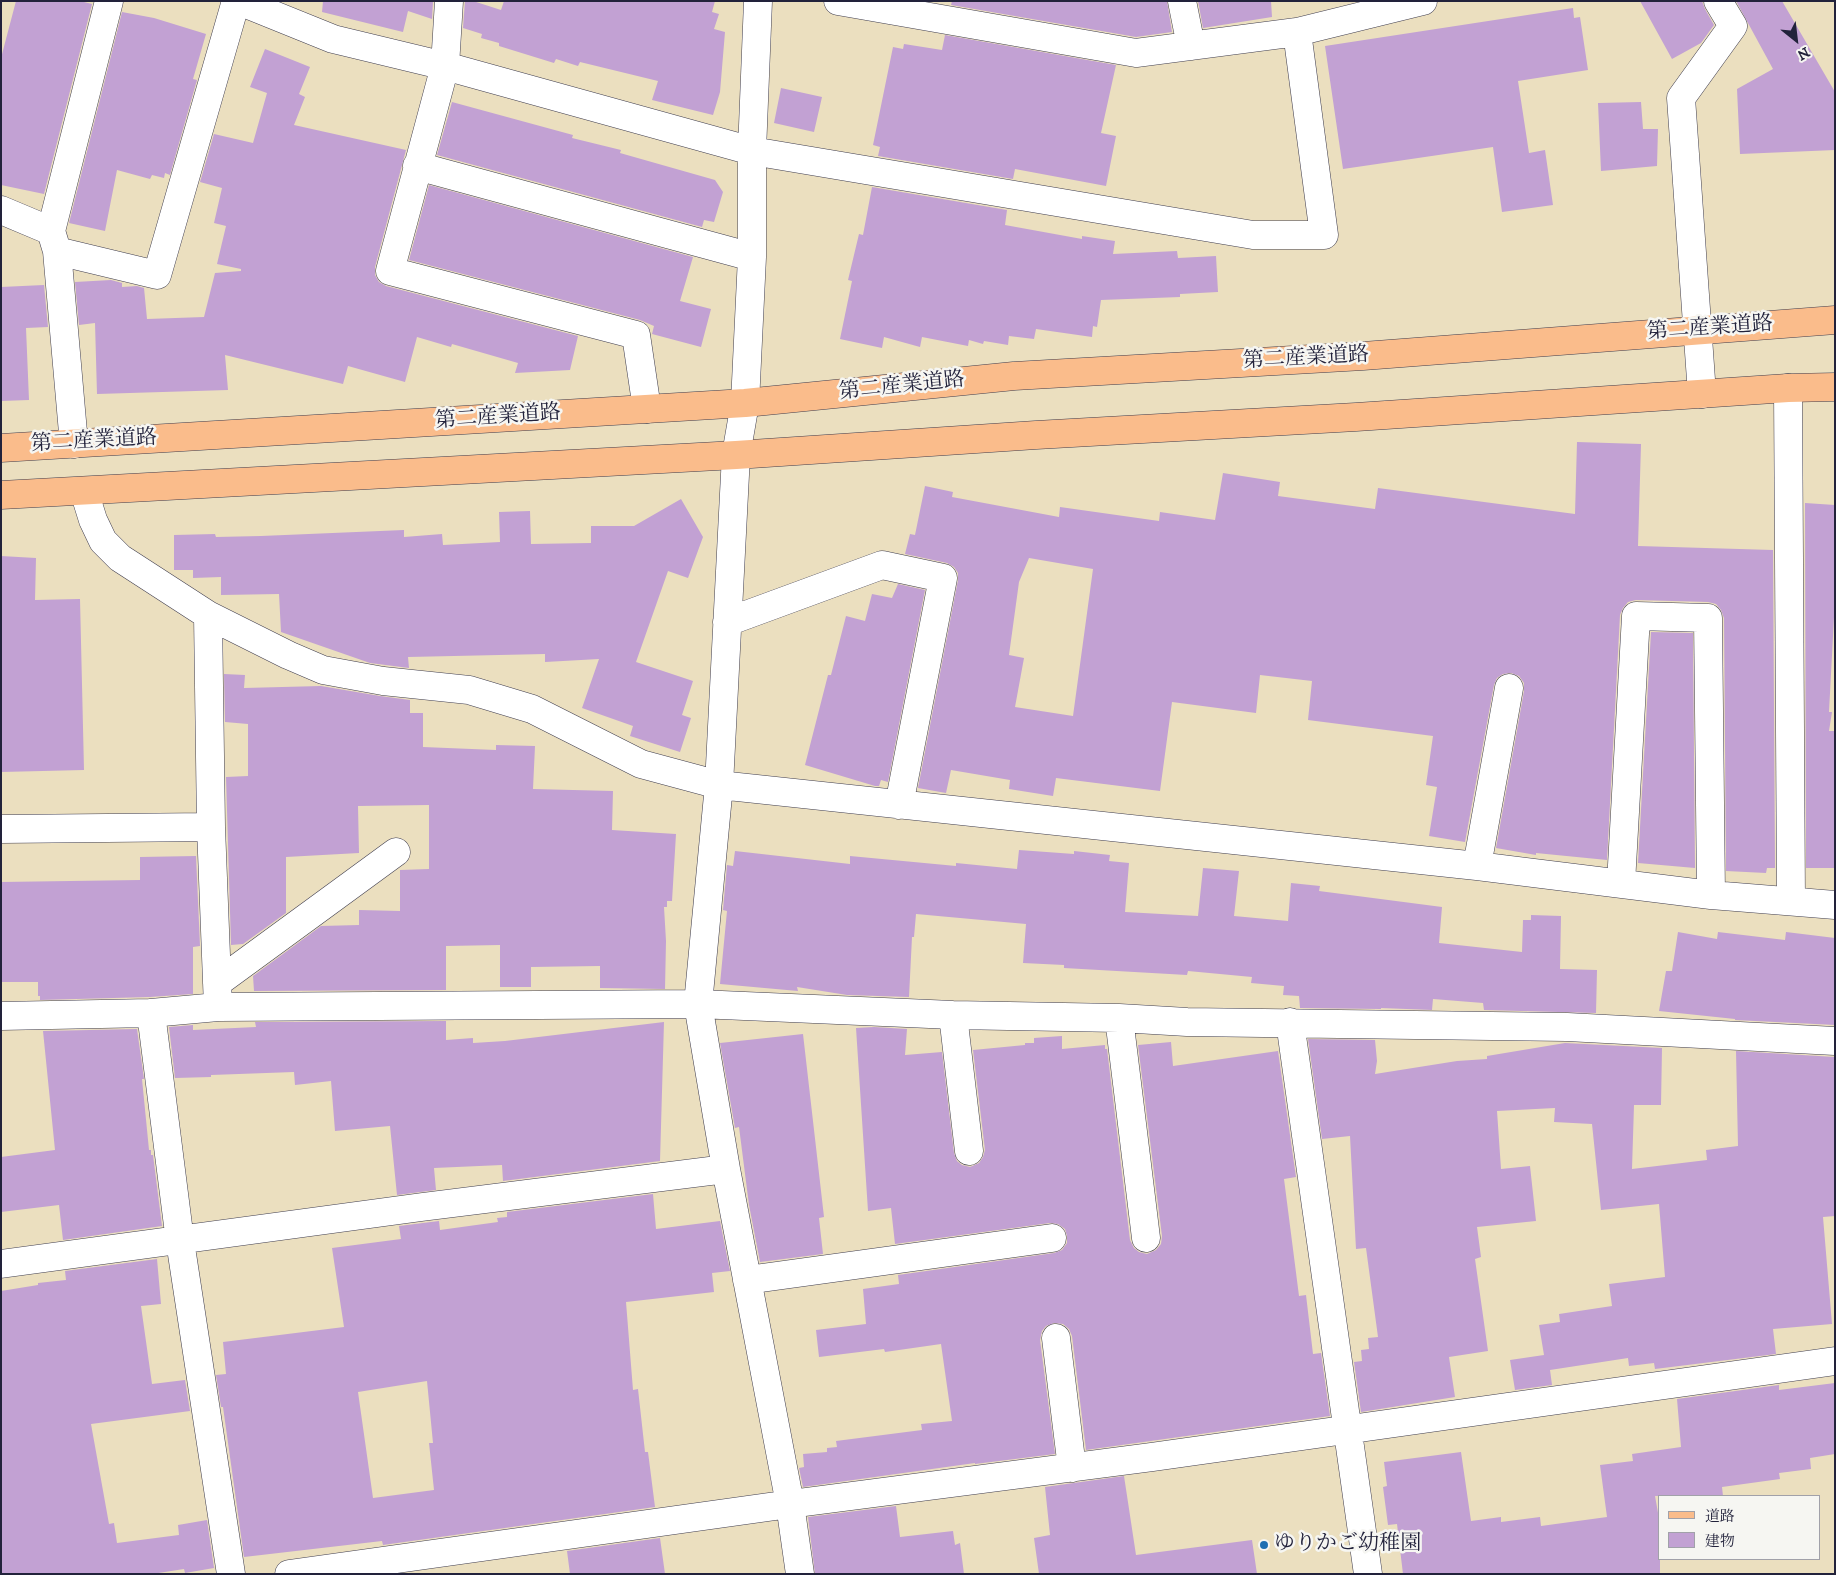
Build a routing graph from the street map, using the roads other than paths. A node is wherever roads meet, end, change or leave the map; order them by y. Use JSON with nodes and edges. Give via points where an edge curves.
{"nodes":[{"id":1,"x":109,"y":1,"type":"edge"},
{"id":2,"x":237,"y":1,"type":"edge"},
{"id":3,"x":449,"y":1,"type":"edge"},
{"id":4,"x":758,"y":1,"type":"edge"},
{"id":5,"x":838,"y":1,"type":"edge"},
{"id":6,"x":1182,"y":1,"type":"edge"},
{"id":7,"x":1422,"y":1,"type":"edge"},
{"id":8,"x":1718,"y":1,"type":"edge"},
{"id":9,"x":1375,"y":7,"type":"edge"},
{"id":10,"x":1297,"y":32,"type":"junction"},
{"id":11,"x":1191,"y":46,"type":"junction"},
{"id":12,"x":445,"y":66,"type":"junction"},
{"id":13,"x":752,"y":151,"type":"junction"},
{"id":14,"x":417,"y":166,"type":"junction"},
{"id":15,"x":1,"y":210,"type":"edge"},
{"id":16,"x":54,"y":241,"type":"junction"},
{"id":17,"x":752,"y":257,"type":"junction"},
{"id":18,"x":1835,"y":322,"type":"edge"},
{"id":19,"x":1698,"y":330,"type":"junction"},
{"id":20,"x":1835,"y":380,"type":"edge"},
{"id":21,"x":1835,"y":387,"type":"edge"},
{"id":22,"x":1788,"y":388,"type":"junction"},
{"id":23,"x":1702,"y":394,"type":"junction"},
{"id":24,"x":745,"y":403,"type":"junction"},
{"id":25,"x":647,"y":408,"type":"junction"},
{"id":26,"x":74,"y":444,"type":"junction"},
{"id":27,"x":1,"y":448,"type":"edge"},
{"id":28,"x":736,"y":455,"type":"junction"},
{"id":29,"x":84,"y":491,"type":"junction"},
{"id":30,"x":1,"y":495,"type":"edge"},
{"id":31,"x":208,"y":615,"type":"junction"},
{"id":32,"x":727,"y":622,"type":"junction"},
{"id":33,"x":1509,"y":688,"type":"dead end"},
{"id":34,"x":719,"y":785,"type":"junction"},
{"id":35,"x":899,"y":805,"type":"junction"},
{"id":36,"x":212,"y":827,"type":"junction"},
{"id":37,"x":1,"y":829,"type":"edge"},
{"id":38,"x":396,"y":852,"type":"dead end"},
{"id":39,"x":1477,"y":866,"type":"junction"},
{"id":40,"x":1621,"y":883,"type":"junction"},
{"id":41,"x":1710,"y":895,"type":"junction"},
{"id":42,"x":1791,"y":901,"type":"junction"},
{"id":43,"x":1835,"y":905,"type":"edge"},
{"id":44,"x":217,"y":995,"type":"junction"},
{"id":45,"x":698,"y":1004,"type":"junction"},
{"id":46,"x":151,"y":1013,"type":"junction"},
{"id":47,"x":953,"y":1015,"type":"junction"},
{"id":48,"x":1,"y":1016,"type":"edge"},
{"id":49,"x":1119,"y":1018,"type":"junction"},
{"id":50,"x":1290,"y":1022,"type":"junction"},
{"id":51,"x":1835,"y":1040,"type":"edge"},
{"id":52,"x":969,"y":1151,"type":"dead end"},
{"id":53,"x":726,"y":1169,"type":"junction"},
{"id":54,"x":1052,"y":1238,"type":"dead end"},
{"id":55,"x":1146,"y":1238,"type":"dead end"},
{"id":56,"x":180,"y":1241,"type":"junction"},
{"id":57,"x":1,"y":1264,"type":"edge"},
{"id":58,"x":747,"y":1280,"type":"junction"},
{"id":59,"x":1056,"y":1338,"type":"dead end"},
{"id":60,"x":1835,"y":1361,"type":"edge"},
{"id":61,"x":1348,"y":1430,"type":"junction"},
{"id":62,"x":1072,"y":1468,"type":"junction"},
{"id":63,"x":790,"y":1504,"type":"junction"},
{"id":64,"x":231,"y":1574,"type":"edge"},
{"id":65,"x":289,"y":1574,"type":"edge"},
{"id":66,"x":800,"y":1574,"type":"edge"},
{"id":67,"x":1368,"y":1574,"type":"edge"}],
"edges":[{"from":1,"to":16,"type":"street"},
{"from":2,"to":12,"type":"street","via":[[333,39]]},
{"from":2,"to":16,"type":"street","via":[[157,274]]},
{"from":3,"to":12,"type":"street"},
{"from":4,"to":13,"type":"street"},
{"from":5,"to":11,"type":"street","via":[[1136,52]]},
{"from":6,"to":11,"type":"street"},
{"from":7,"to":9,"type":"street"},
{"from":8,"to":19,"type":"street","via":[[1733,26],[1681,98]]},
{"from":9,"to":10,"type":"street"},
{"from":10,"to":11,"type":"street"},
{"from":10,"to":13,"type":"street","via":[[1324,235],[1253,235]]},
{"from":12,"to":13,"type":"street"},
{"from":12,"to":14,"type":"street"},
{"from":13,"to":17,"type":"street"},
{"from":14,"to":17,"type":"street"},
{"from":14,"to":25,"type":"street","via":[[390,271],[636,335]]},
{"from":15,"to":16,"type":"street"},
{"from":16,"to":26,"type":"street"},
{"from":17,"to":24,"type":"street"},
{"from":18,"to":19,"type":"main road","name":"第二産業道路"},
{"from":19,"to":23,"type":"street"},
{"from":19,"to":24,"type":"main road","name":"第二産業道路","via":[[1363,356],[1014,376]]},
{"from":20,"to":22,"type":"main road"},
{"from":21,"to":22,"type":"main road"},
{"from":22,"to":23,"type":"main road"},
{"from":22,"to":42,"type":"street"},
{"from":23,"to":28,"type":"main road"},
{"from":24,"to":25,"type":"main road","name":"第二産業道路"},
{"from":24,"to":28,"type":"street"},
{"from":25,"to":26,"type":"main road","name":"第二産業道路"},
{"from":26,"to":27,"type":"main road","name":"第二産業道路"},
{"from":28,"to":29,"type":"main road"},
{"from":28,"to":32,"type":"street"},
{"from":29,"to":30,"type":"main road"},
{"from":29,"to":31,"type":"street","via":[[103,542],[120,558]]},
{"from":31,"to":34,"type":"street","via":[[323,670],[383,681],[469,690],[532,709],[641,764]]},
{"from":31,"to":36,"type":"street"},
{"from":32,"to":34,"type":"street"},
{"from":32,"to":35,"type":"street","via":[[882,565],[943,578]]},
{"from":33,"to":39,"type":"street"},
{"from":34,"to":35,"type":"street"},
{"from":34,"to":45,"type":"street"},
{"from":35,"to":39,"type":"street"},
{"from":36,"to":37,"type":"street"},
{"from":36,"to":44,"type":"street"},
{"from":38,"to":44,"type":"street"},
{"from":39,"to":40,"type":"street"},
{"from":40,"to":41,"type":"street"},
{"from":40,"to":41,"type":"street","via":[[1636,616],[1708,618]]},
{"from":41,"to":42,"type":"street"},
{"from":42,"to":43,"type":"street"},
{"from":44,"to":45,"type":"street"},
{"from":44,"to":46,"type":"street"},
{"from":45,"to":47,"type":"street"},
{"from":45,"to":53,"type":"street"},
{"from":46,"to":48,"type":"street"},
{"from":46,"to":56,"type":"street"},
{"from":47,"to":49,"type":"street"},
{"from":47,"to":52,"type":"street"},
{"from":49,"to":50,"type":"street"},
{"from":49,"to":55,"type":"street"},
{"from":50,"to":51,"type":"street","via":[[1567,1027]]},
{"from":50,"to":61,"type":"street"},
{"from":53,"to":56,"type":"street"},
{"from":53,"to":58,"type":"street"},
{"from":54,"to":58,"type":"street"},
{"from":56,"to":57,"type":"street"},
{"from":56,"to":64,"type":"street"},
{"from":58,"to":63,"type":"street"},
{"from":59,"to":62,"type":"street"},
{"from":60,"to":61,"type":"street"},
{"from":61,"to":62,"type":"street"},
{"from":61,"to":67,"type":"street"},
{"from":62,"to":63,"type":"street"},
{"from":63,"to":65,"type":"street"},
{"from":63,"to":66,"type":"street"}]}
